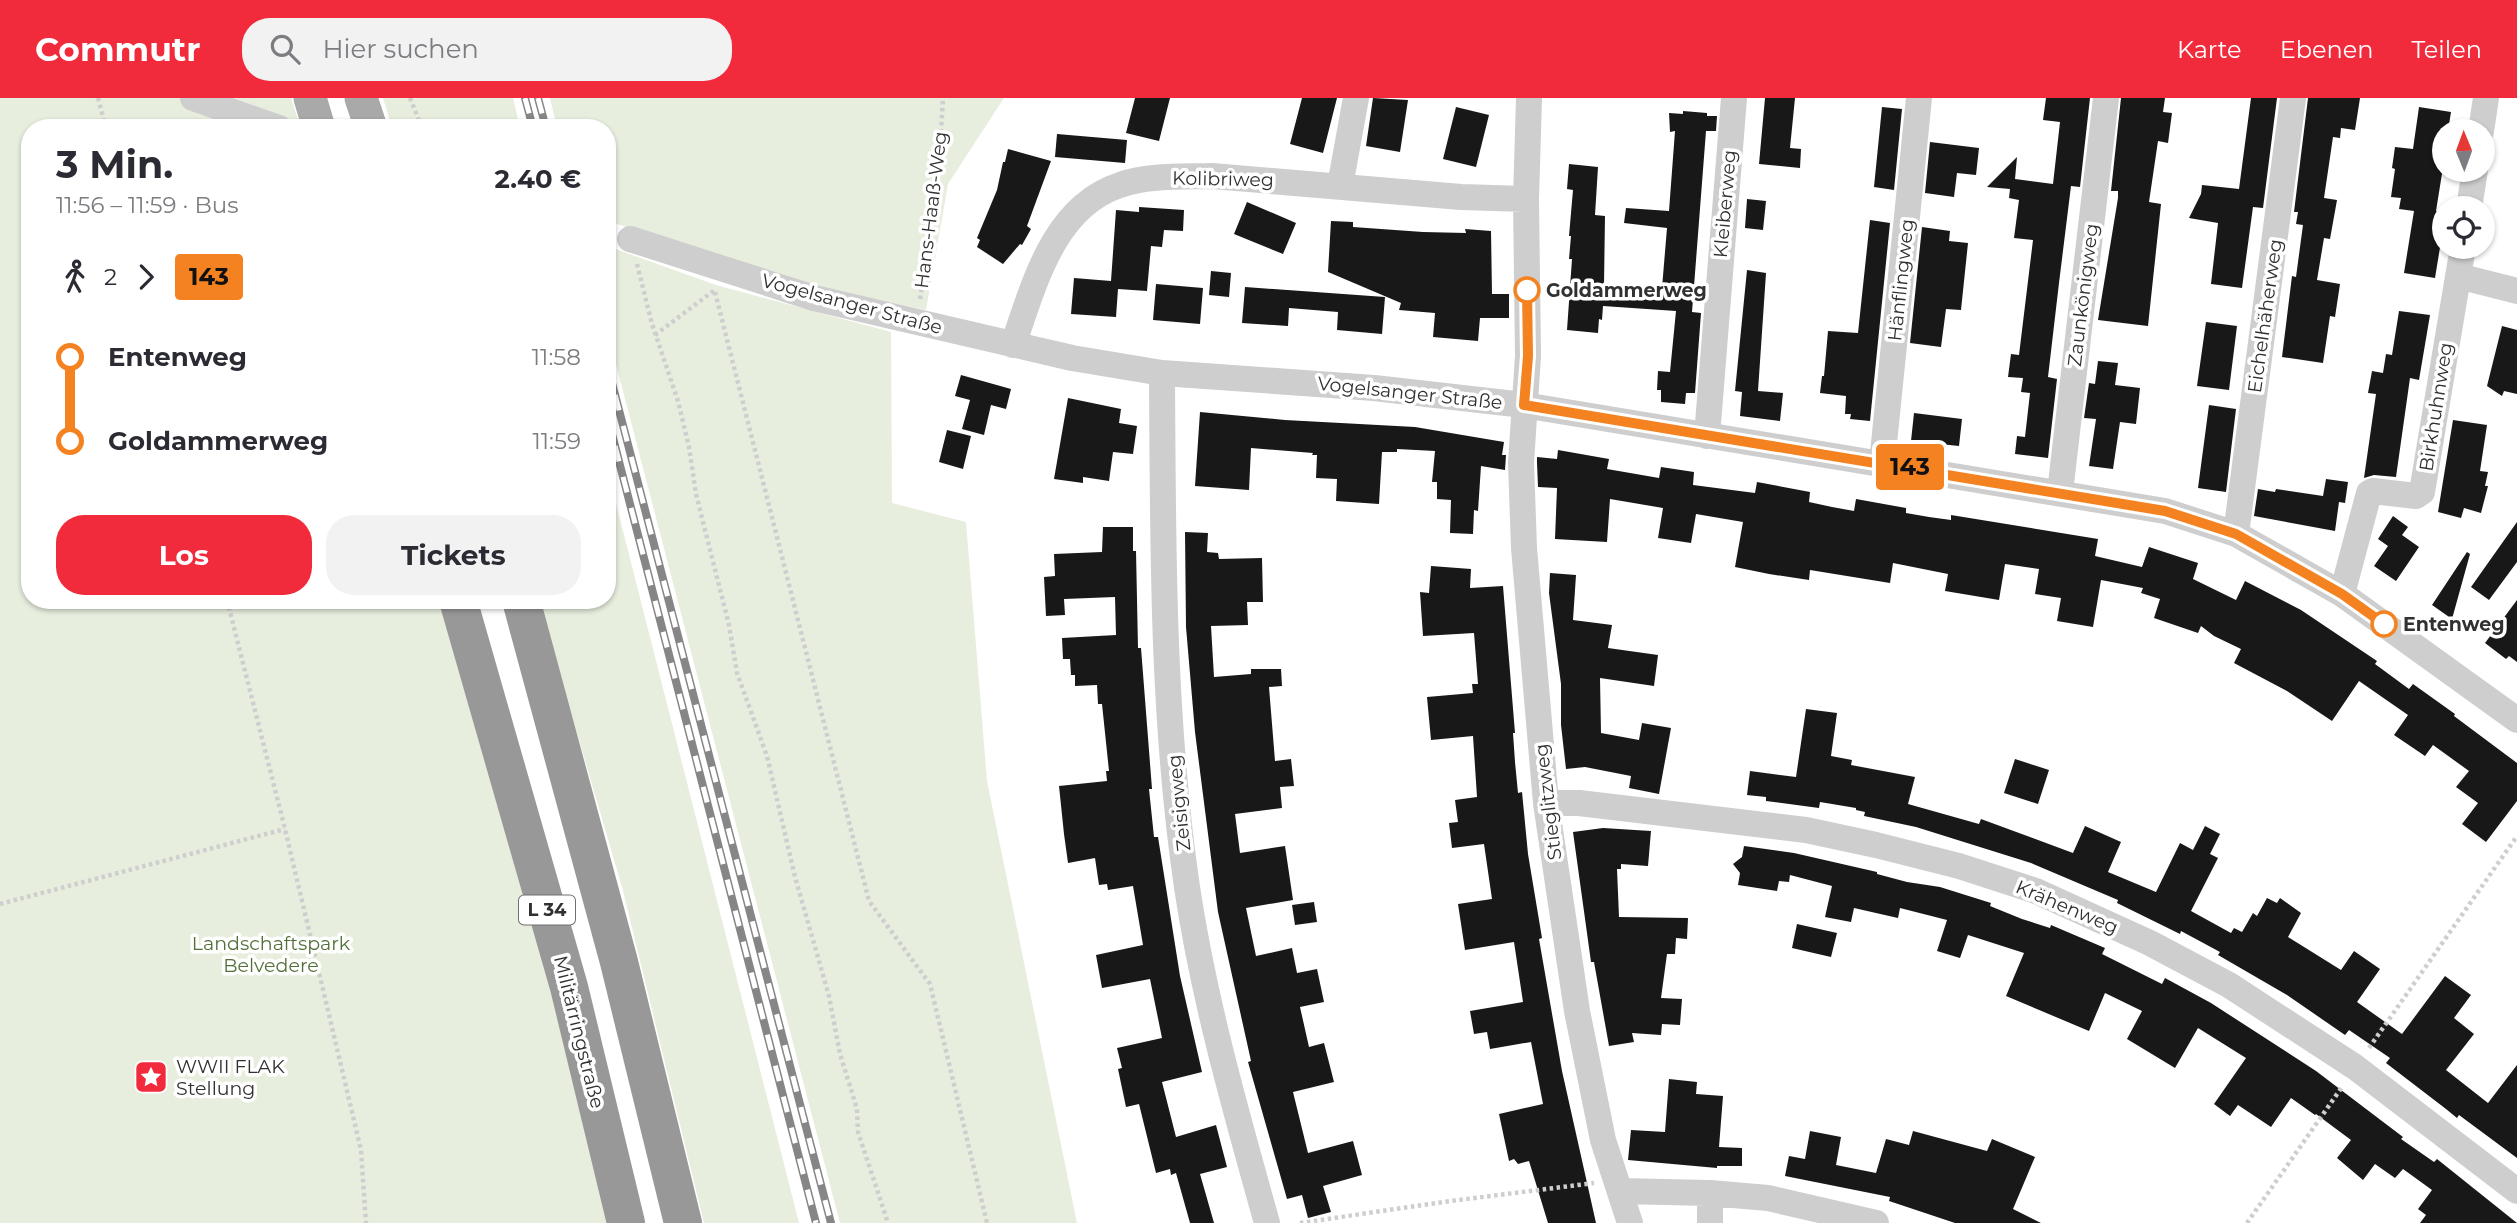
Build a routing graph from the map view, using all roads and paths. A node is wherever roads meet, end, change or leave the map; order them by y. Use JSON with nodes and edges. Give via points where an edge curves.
{"nodes":[{"id":1,"x":98,"y":98,"type":"edge"},
{"id":2,"x":193,"y":98,"type":"edge"},
{"id":3,"x":310,"y":98,"type":"edge"},
{"id":4,"x":361,"y":98,"type":"edge"},
{"id":5,"x":410,"y":98,"type":"edge"},
{"id":6,"x":943,"y":98,"type":"edge"},
{"id":7,"x":1356,"y":98,"type":"edge"},
{"id":8,"x":1529,"y":98,"type":"edge"},
{"id":9,"x":1734,"y":98,"type":"edge"},
{"id":10,"x":1919,"y":98,"type":"edge"},
{"id":11,"x":2106,"y":98,"type":"edge"},
{"id":12,"x":2293,"y":98,"type":"edge"},
{"id":13,"x":2486,"y":98,"type":"edge"},
{"id":14,"x":104,"y":119,"type":"edge"},
{"id":15,"x":253,"y":119,"type":"edge"},
{"id":16,"x":316,"y":119,"type":"edge"},
{"id":17,"x":368,"y":119,"type":"edge"},
{"id":18,"x":418,"y":119,"type":"edge"},
{"id":19,"x":2483,"y":119,"type":"edge"},
{"id":20,"x":1339,"y":186,"type":"junction"},
{"id":21,"x":1526,"y":199,"type":"junction"},
{"id":22,"x":630,"y":239,"type":"joint"},
{"id":23,"x":2461,"y":259,"type":"edge"},
{"id":24,"x":2458,"y":276,"type":"junction"},
{"id":25,"x":718,"y":280,"type":"junction"},
{"id":26,"x":2517,"y":291,"type":"edge"},
{"id":27,"x":917,"y":322,"type":"junction"},
{"id":28,"x":655,"y":335,"type":"junction"},
{"id":29,"x":1013,"y":345,"type":"junction"},
{"id":30,"x":1162,"y":373,"type":"junction"},
{"id":31,"x":1524,"y":405,"type":"junction"},
{"id":32,"x":1707,"y":436,"type":"junction"},
{"id":33,"x":1882,"y":463,"type":"junction"},
{"id":34,"x":2060,"y":492,"type":"junction"},
{"id":35,"x":2236,"y":534,"type":"junction"},
{"id":36,"x":2342,"y":594,"type":"junction"},
{"id":37,"x":229,"y":609,"type":"edge"},
{"id":38,"x":461,"y":609,"type":"edge"},
{"id":39,"x":523,"y":609,"type":"edge"},
{"id":40,"x":2517,"y":720,"type":"edge"},
{"id":41,"x":1546,"y":803,"type":"junction"},
{"id":42,"x":285,"y":830,"type":"junction"},
{"id":43,"x":2517,"y":836,"type":"edge"},
{"id":44,"x":0,"y":904,"type":"edge"},
{"id":45,"x":2355,"y":1067,"type":"junction"},
{"id":46,"x":1618,"y":1186,"type":"junction"},
{"id":47,"x":2517,"y":1191,"type":"edge"},
{"id":48,"x":1710,"y":1193,"type":"junction"},
{"id":49,"x":366,"y":1223,"type":"edge"},
{"id":50,"x":626,"y":1223,"type":"edge"},
{"id":51,"x":682,"y":1223,"type":"edge"},
{"id":52,"x":888,"y":1223,"type":"edge"},
{"id":53,"x":987,"y":1223,"type":"edge"},
{"id":54,"x":1267,"y":1223,"type":"edge"},
{"id":55,"x":1300,"y":1223,"type":"edge"},
{"id":56,"x":1630,"y":1223,"type":"edge"},
{"id":57,"x":1710,"y":1223,"type":"edge"},
{"id":58,"x":1876,"y":1223,"type":"edge"},
{"id":59,"x":2247,"y":1223,"type":"edge"}],
"edges":[{"from":1,"to":14,"type":"path"},
{"from":2,"to":15,"type":"street"},
{"from":3,"to":16,"type":"main road"},
{"from":4,"to":17,"type":"main road"},
{"from":5,"to":18,"type":"path"},
{"from":6,"to":27,"type":"path","name":"Hans-Haaß-Weg","via":[[939,168]]},
{"from":7,"to":20,"type":"street"},
{"from":8,"to":21,"type":"street"},
{"from":9,"to":32,"type":"street","name":"Kleiberweg"},
{"from":10,"to":33,"type":"street","name":"Hänflingweg"},
{"from":11,"to":34,"type":"street","name":"Zaunkönigweg"},
{"from":12,"to":35,"type":"street","name":"Eichelhäherweg"},
{"from":13,"to":19,"type":"street"},
{"from":20,"to":21,"type":"street","name":"Kolibriweg"},
{"from":20,"to":29,"type":"street","name":"Kolibriweg","via":[[1170,177],[1121,184],[1091,198],[1070,217],[1054,241]]},
{"from":21,"to":31,"type":"street","via":[[1528,356]]},
{"from":22,"to":25,"type":"street","name":"Vogelsanger Straße"},
{"from":22,"to":28,"type":"path"},
{"from":23,"to":24,"type":"street","name":"Birkhuhnweg"},
{"from":24,"to":26,"type":"street"},
{"from":24,"to":36,"type":"street","name":"Birkhuhnweg","via":[[2422,492],[2416,496],[2369,493]]},
{"from":25,"to":27,"type":"street","name":"Vogelsanger Straße"},
{"from":25,"to":28,"type":"path"},
{"from":25,"to":53,"type":"path","via":[[869,901],[930,984]]},
{"from":27,"to":29,"type":"street","name":"Vogelsanger Straße"},
{"from":28,"to":52,"type":"path","via":[[678,401],[737,674],[766,757],[857,1109],[858,1132]]},
{"from":29,"to":30,"type":"street","name":"Vogelsanger Straße"},
{"from":30,"to":31,"type":"street","name":"Vogelsanger Straße","via":[[1374,388]]},
{"from":30,"to":54,"type":"street","name":"Zeisigweg","via":[[1164,613],[1187,887],[1222,1063]]},
{"from":31,"to":32,"type":"street","name":"Vogelsanger Straße"},
{"from":31,"to":41,"type":"street","name":"Stieglitzweg","via":[[1524,548]]},
{"from":32,"to":33,"type":"street","name":"Vogelsanger Straße"},
{"from":33,"to":34,"type":"street","name":"Vogelsanger Straße"},
{"from":34,"to":35,"type":"street","name":"Vogelsanger Straße","via":[[2165,511]]},
{"from":35,"to":36,"type":"street","name":"Vogelsanger Straße"},
{"from":36,"to":40,"type":"street","name":"Vogelsanger Straße"},
{"from":37,"to":42,"type":"path"},
{"from":38,"to":50,"type":"highway","name":"Militärringstraße","number":"L 34","via":[[569,987]]},
{"from":39,"to":51,"type":"highway","number":"L 34","via":[[619,962]]},
{"from":41,"to":45,"type":"street","name":"Krähenweg","via":[[1592,804],[1806,830],[1959,866],[2036,891],[2229,985]]},
{"from":41,"to":46,"type":"street","name":"Stieglitzweg","via":[[1577,1011],[1603,1140]]},
{"from":42,"to":44,"type":"path"},
{"from":42,"to":49,"type":"path","via":[[361,1150]]},
{"from":43,"to":45,"type":"path"},
{"from":45,"to":47,"type":"street","name":"Krähenweg"},
{"from":45,"to":59,"type":"path"},
{"from":46,"to":48,"type":"street"},
{"from":46,"to":55,"type":"path","via":[[1443,1202]]},
{"from":46,"to":56,"type":"street","name":"Stieglitzweg"},
{"from":48,"to":57,"type":"street"},
{"from":48,"to":58,"type":"street","via":[[1768,1198]]}]}
